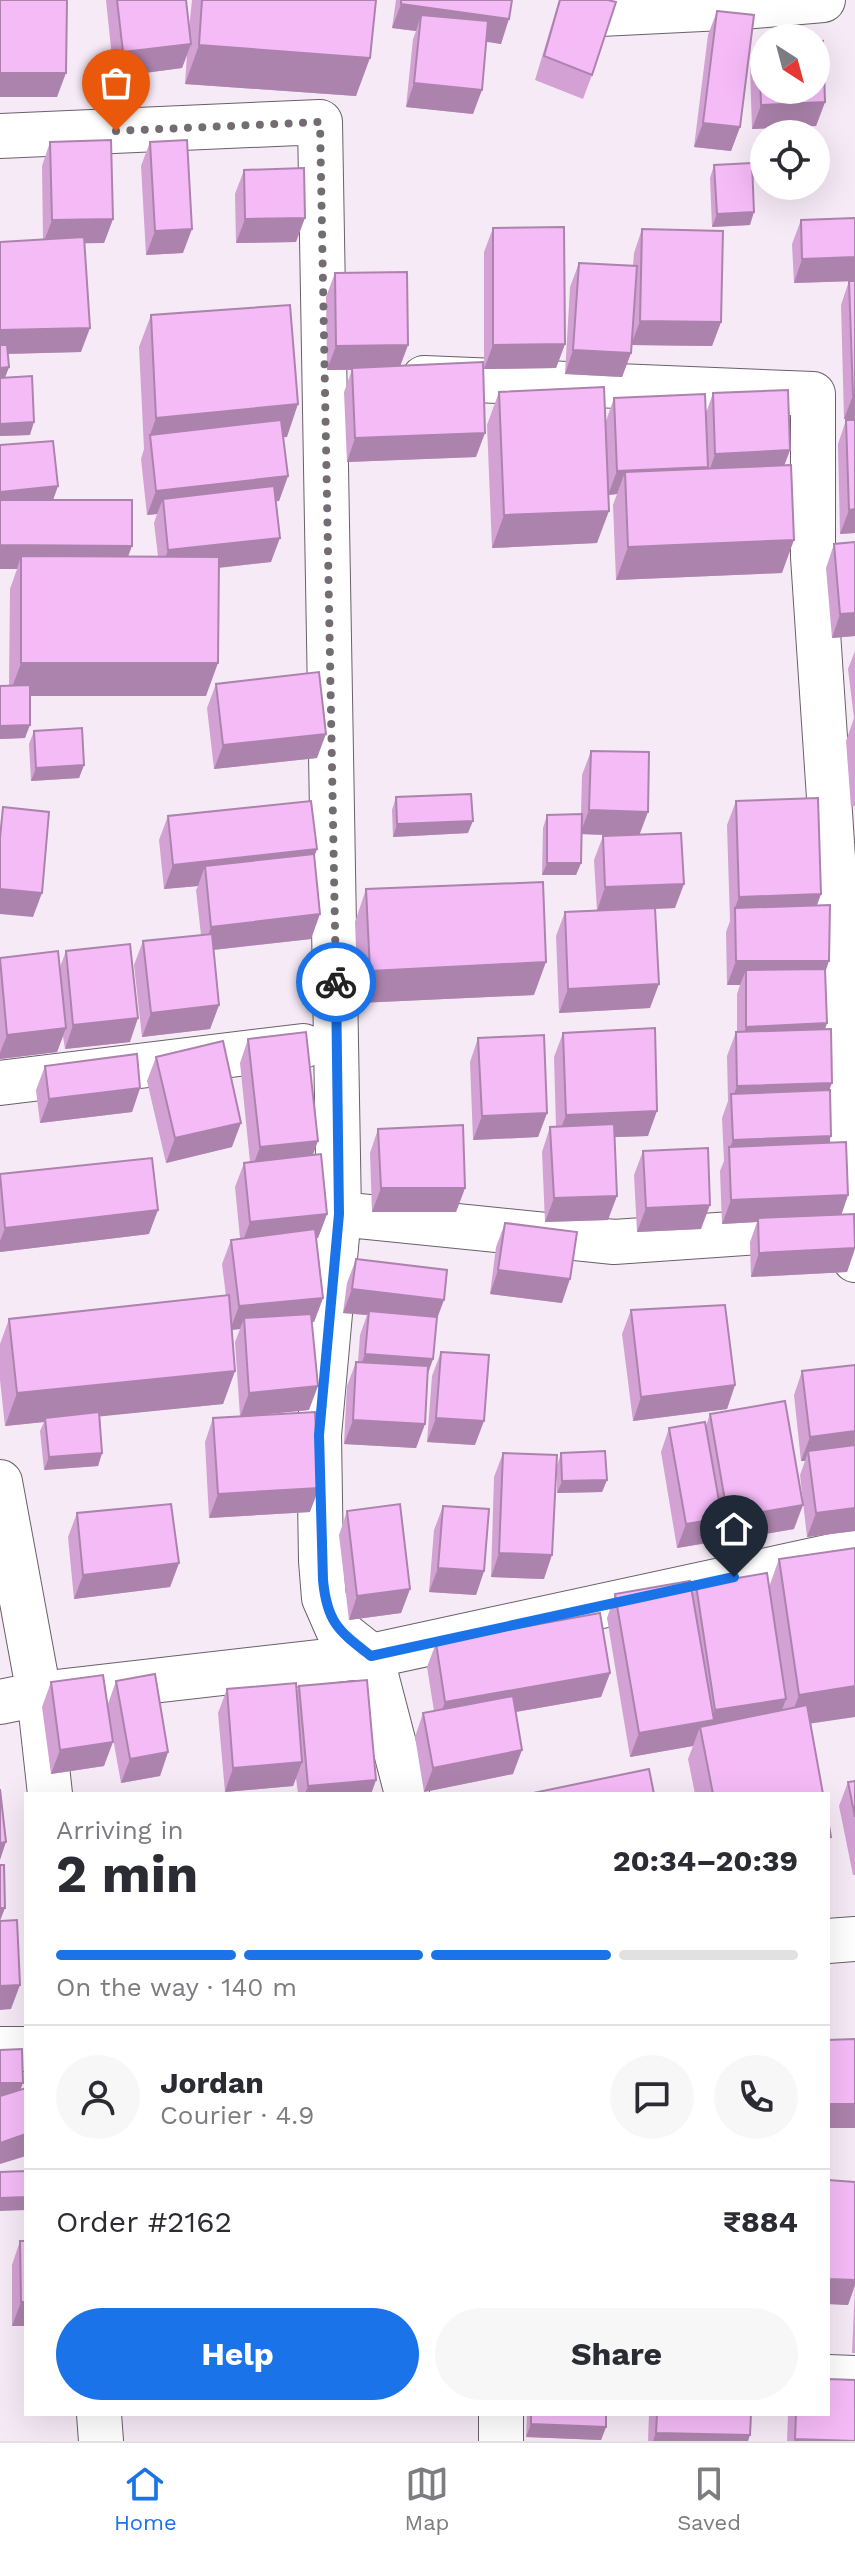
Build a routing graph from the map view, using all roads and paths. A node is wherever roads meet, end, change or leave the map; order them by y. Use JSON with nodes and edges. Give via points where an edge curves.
{"nodes":[{"id":1,"x":601,"y":0,"type":"edge"},
{"id":2,"x":823,"y":0,"type":"edge"},
{"id":3,"x":0,"y":136,"type":"edge"},
{"id":4,"x":358,"y":375,"type":"junction"},
{"id":5,"x":834,"y":554,"type":"edge"},
{"id":6,"x":337,"y":1042,"type":"junction"},
{"id":7,"x":0,"y":1083,"type":"edge"},
{"id":8,"x":855,"y":1189,"type":"edge"},
{"id":9,"x":339,"y":1214,"type":"junction"},
{"id":10,"x":855,"y":1260,"type":"edge"},
{"id":11,"x":0,"y":1482,"type":"edge"},
{"id":12,"x":855,"y":1551,"type":"edge"},
{"id":13,"x":371,"y":1656,"type":"junction"},
{"id":14,"x":20,"y":1698,"type":"edge"},
{"id":15,"x":49,"y":1792,"type":"edge"},
{"id":16,"x":406,"y":1792,"type":"edge"},
{"id":17,"x":855,"y":1939,"type":"edge"},
{"id":18,"x":830,"y":1941,"type":"edge"},
{"id":19,"x":0,"y":2049,"type":"edge"},
{"id":20,"x":24,"y":2049,"type":"edge"},
{"id":21,"x":830,"y":2377,"type":"edge"},
{"id":22,"x":855,"y":2378,"type":"edge"},
{"id":23,"x":99,"y":2416,"type":"edge"},
{"id":24,"x":501,"y":2416,"type":"edge"},
{"id":25,"x":101,"y":2441,"type":"edge"},
{"id":26,"x":501,"y":2441,"type":"edge"}],
"edges":[{"from":1,"to":2,"type":"street","via":[[600,14]]},
{"from":3,"to":4,"type":"street","via":[[320,122]]},
{"from":4,"to":5,"type":"street","via":[[813,394]]},
{"from":4,"to":6,"type":"street"},
{"from":5,"to":8,"type":"street"},
{"from":6,"to":7,"type":"street"},
{"from":6,"to":9,"type":"street"},
{"from":9,"to":10,"type":"street","via":[[614,1242],[847,1226]]},
{"from":9,"to":13,"type":"street","via":[[319,1435],[321,1561],[324,1598],[338,1630]]},
{"from":11,"to":14,"type":"street"},
{"from":12,"to":13,"type":"street"},
{"from":13,"to":14,"type":"street"},
{"from":13,"to":16,"type":"street"},
{"from":14,"to":15,"type":"street"},
{"from":17,"to":18,"type":"street"},
{"from":19,"to":20,"type":"street"},
{"from":21,"to":22,"type":"street"},
{"from":23,"to":25,"type":"street"},
{"from":24,"to":26,"type":"street"}]}
